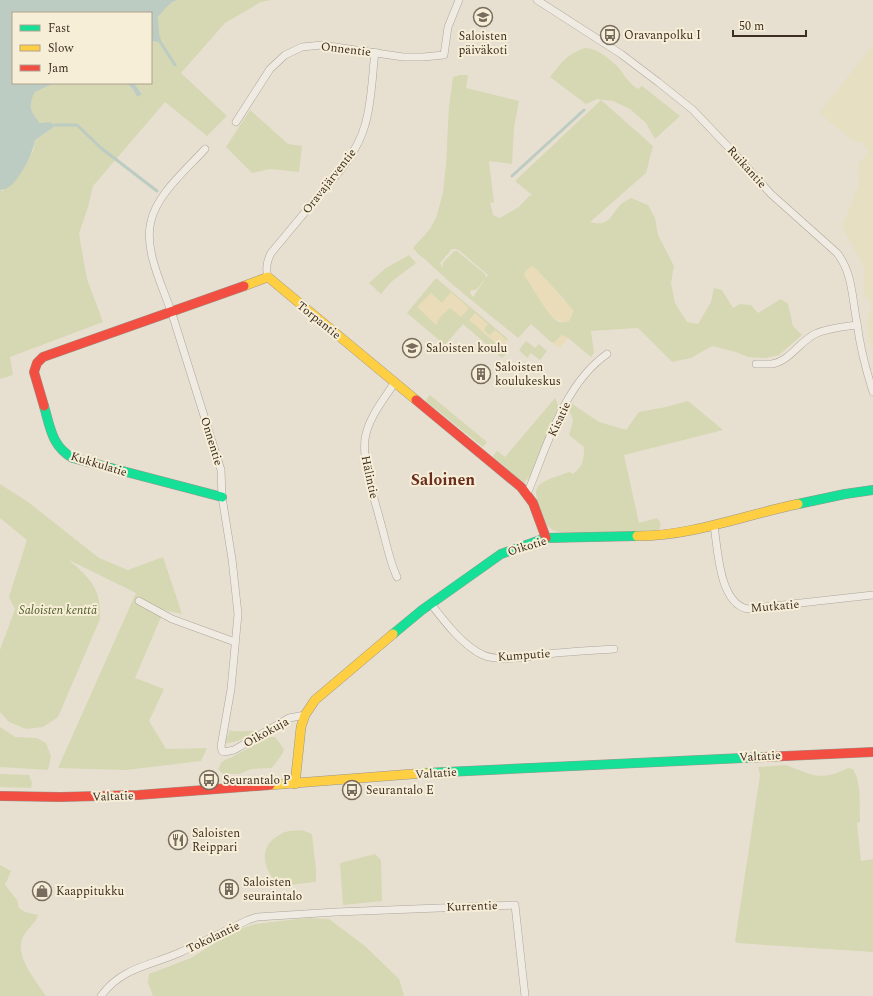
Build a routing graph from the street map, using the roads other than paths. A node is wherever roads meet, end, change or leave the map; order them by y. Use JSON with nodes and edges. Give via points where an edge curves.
{"nodes":[{"id":1,"x":459,"y":0,"type":"edge"},
{"id":2,"x":537,"y":0,"type":"edge"},
{"id":3,"x":375,"y":52,"type":"junction"},
{"id":4,"x":236,"y":122,"type":"dead end"},
{"id":5,"x":205,"y":149,"type":"dead end"},
{"id":6,"x":268,"y":277,"type":"junction"},
{"id":7,"x":172,"y":312,"type":"junction"},
{"id":8,"x":857,"y":325,"type":"junction"},
{"id":9,"x":607,"y":354,"type":"dead end"},
{"id":10,"x":756,"y":364,"type":"dead end"},
{"id":11,"x":395,"y":382,"type":"junction"},
{"id":12,"x":873,"y":392,"type":"edge"},
{"id":13,"x":873,"y":490,"type":"edge"},
{"id":14,"x":527,"y":494,"type":"junction"},
{"id":15,"x":222,"y":497,"type":"junction"},
{"id":16,"x":714,"y":526,"type":"junction"},
{"id":17,"x":546,"y":538,"type":"junction"},
{"id":18,"x":397,"y":577,"type":"dead end"},
{"id":19,"x":873,"y":595,"type":"edge"},
{"id":20,"x":139,"y":601,"type":"dead end"},
{"id":21,"x":431,"y":604,"type":"junction"},
{"id":22,"x":235,"y":642,"type":"junction"},
{"id":23,"x":614,"y":649,"type":"dead end"},
{"id":24,"x":305,"y":715,"type":"junction"},
{"id":25,"x":228,"y":752,"type":"joint"},
{"id":26,"x":873,"y":752,"type":"edge"},
{"id":27,"x":295,"y":784,"type":"junction"},
{"id":28,"x":0,"y":796,"type":"edge"},
{"id":29,"x":336,"y":912,"type":"joint"},
{"id":30,"x":101,"y":996,"type":"edge"},
{"id":31,"x":525,"y":996,"type":"edge"}],
"edges":[{"from":1,"to":3,"type":"street","name":"Onnentie","via":[[448,27],[444,55],[403,57]]},
{"from":2,"to":8,"type":"street","name":"Ruikantie","via":[[627,59],[693,110],[771,194],[837,253],[848,272]]},
{"from":3,"to":4,"type":"street","name":"Onnentie","via":[[322,45],[293,51],[278,60],[270,69]]},
{"from":3,"to":6,"type":"street","name":"Oravajärventie","via":[[365,125],[358,143],[344,165],[271,253],[266,265]]},
{"from":5,"to":7,"type":"street","name":"Onnentie","via":[[164,194],[151,219],[149,231],[153,260]]},
{"from":6,"to":7,"type":"main road"},
{"from":6,"to":11,"type":"main road","name":"Torpantie"},
{"from":7,"to":15,"type":"street","name":"Onnentie","via":[[221,470]]},
{"from":7,"to":15,"type":"main road","name":"Kukkulatie","via":[[49,354],[41,358],[34,368],[36,379],[50,430],[64,453],[73,458]]},
{"from":8,"to":10,"type":"street","via":[[820,332],[810,337],[786,358],[771,364]]},
{"from":8,"to":12,"type":"street","name":"Ruikantie"},
{"from":9,"to":14,"type":"street","name":"Kisatie","via":[[595,363],[566,401]]},
{"from":11,"to":14,"type":"main road","name":"Torpantie"},
{"from":11,"to":18,"type":"street","name":"Hälintie","via":[[371,422],[364,447],[376,506]]},
{"from":13,"to":16,"type":"main road","name":"Oikotie","via":[[792,505]]},
{"from":14,"to":17,"type":"main road","name":"Torpantie"},
{"from":15,"to":22,"type":"street","name":"Onnentie","via":[[237,600]]},
{"from":16,"to":17,"type":"main road","name":"Oikotie","via":[[654,536]]},
{"from":16,"to":19,"type":"street","name":"Mutkatie","via":[[723,580],[732,600],[740,607],[747,609]]},
{"from":17,"to":21,"type":"main road","name":"Oikotie","via":[[501,554]]},
{"from":20,"to":22,"type":"street","via":[[177,622]]},
{"from":21,"to":23,"type":"street","name":"Kumputie","via":[[473,650],[491,658]]},
{"from":21,"to":24,"type":"main road","name":"Oikotie","via":[[315,700]]},
{"from":22,"to":25,"type":"street","name":"Onnentie","via":[[231,689],[221,746],[222,751]]},
{"from":24,"to":25,"type":"street","name":"Oikokuja","via":[[289,718]]},
{"from":24,"to":27,"type":"main road","name":"Oikotie","via":[[301,727]]},
{"from":26,"to":27,"type":"main road","name":"Valtatie","via":[[577,764]]},
{"from":27,"to":28,"type":"main road","name":"Valtatie","via":[[138,795],[60,798]]},
{"from":29,"to":30,"type":"street","name":"Tokolantie","via":[[248,920],[182,952],[130,971],[113,982]]},
{"from":29,"to":31,"type":"street","name":"Kurrentie","via":[[515,905]]}]}
